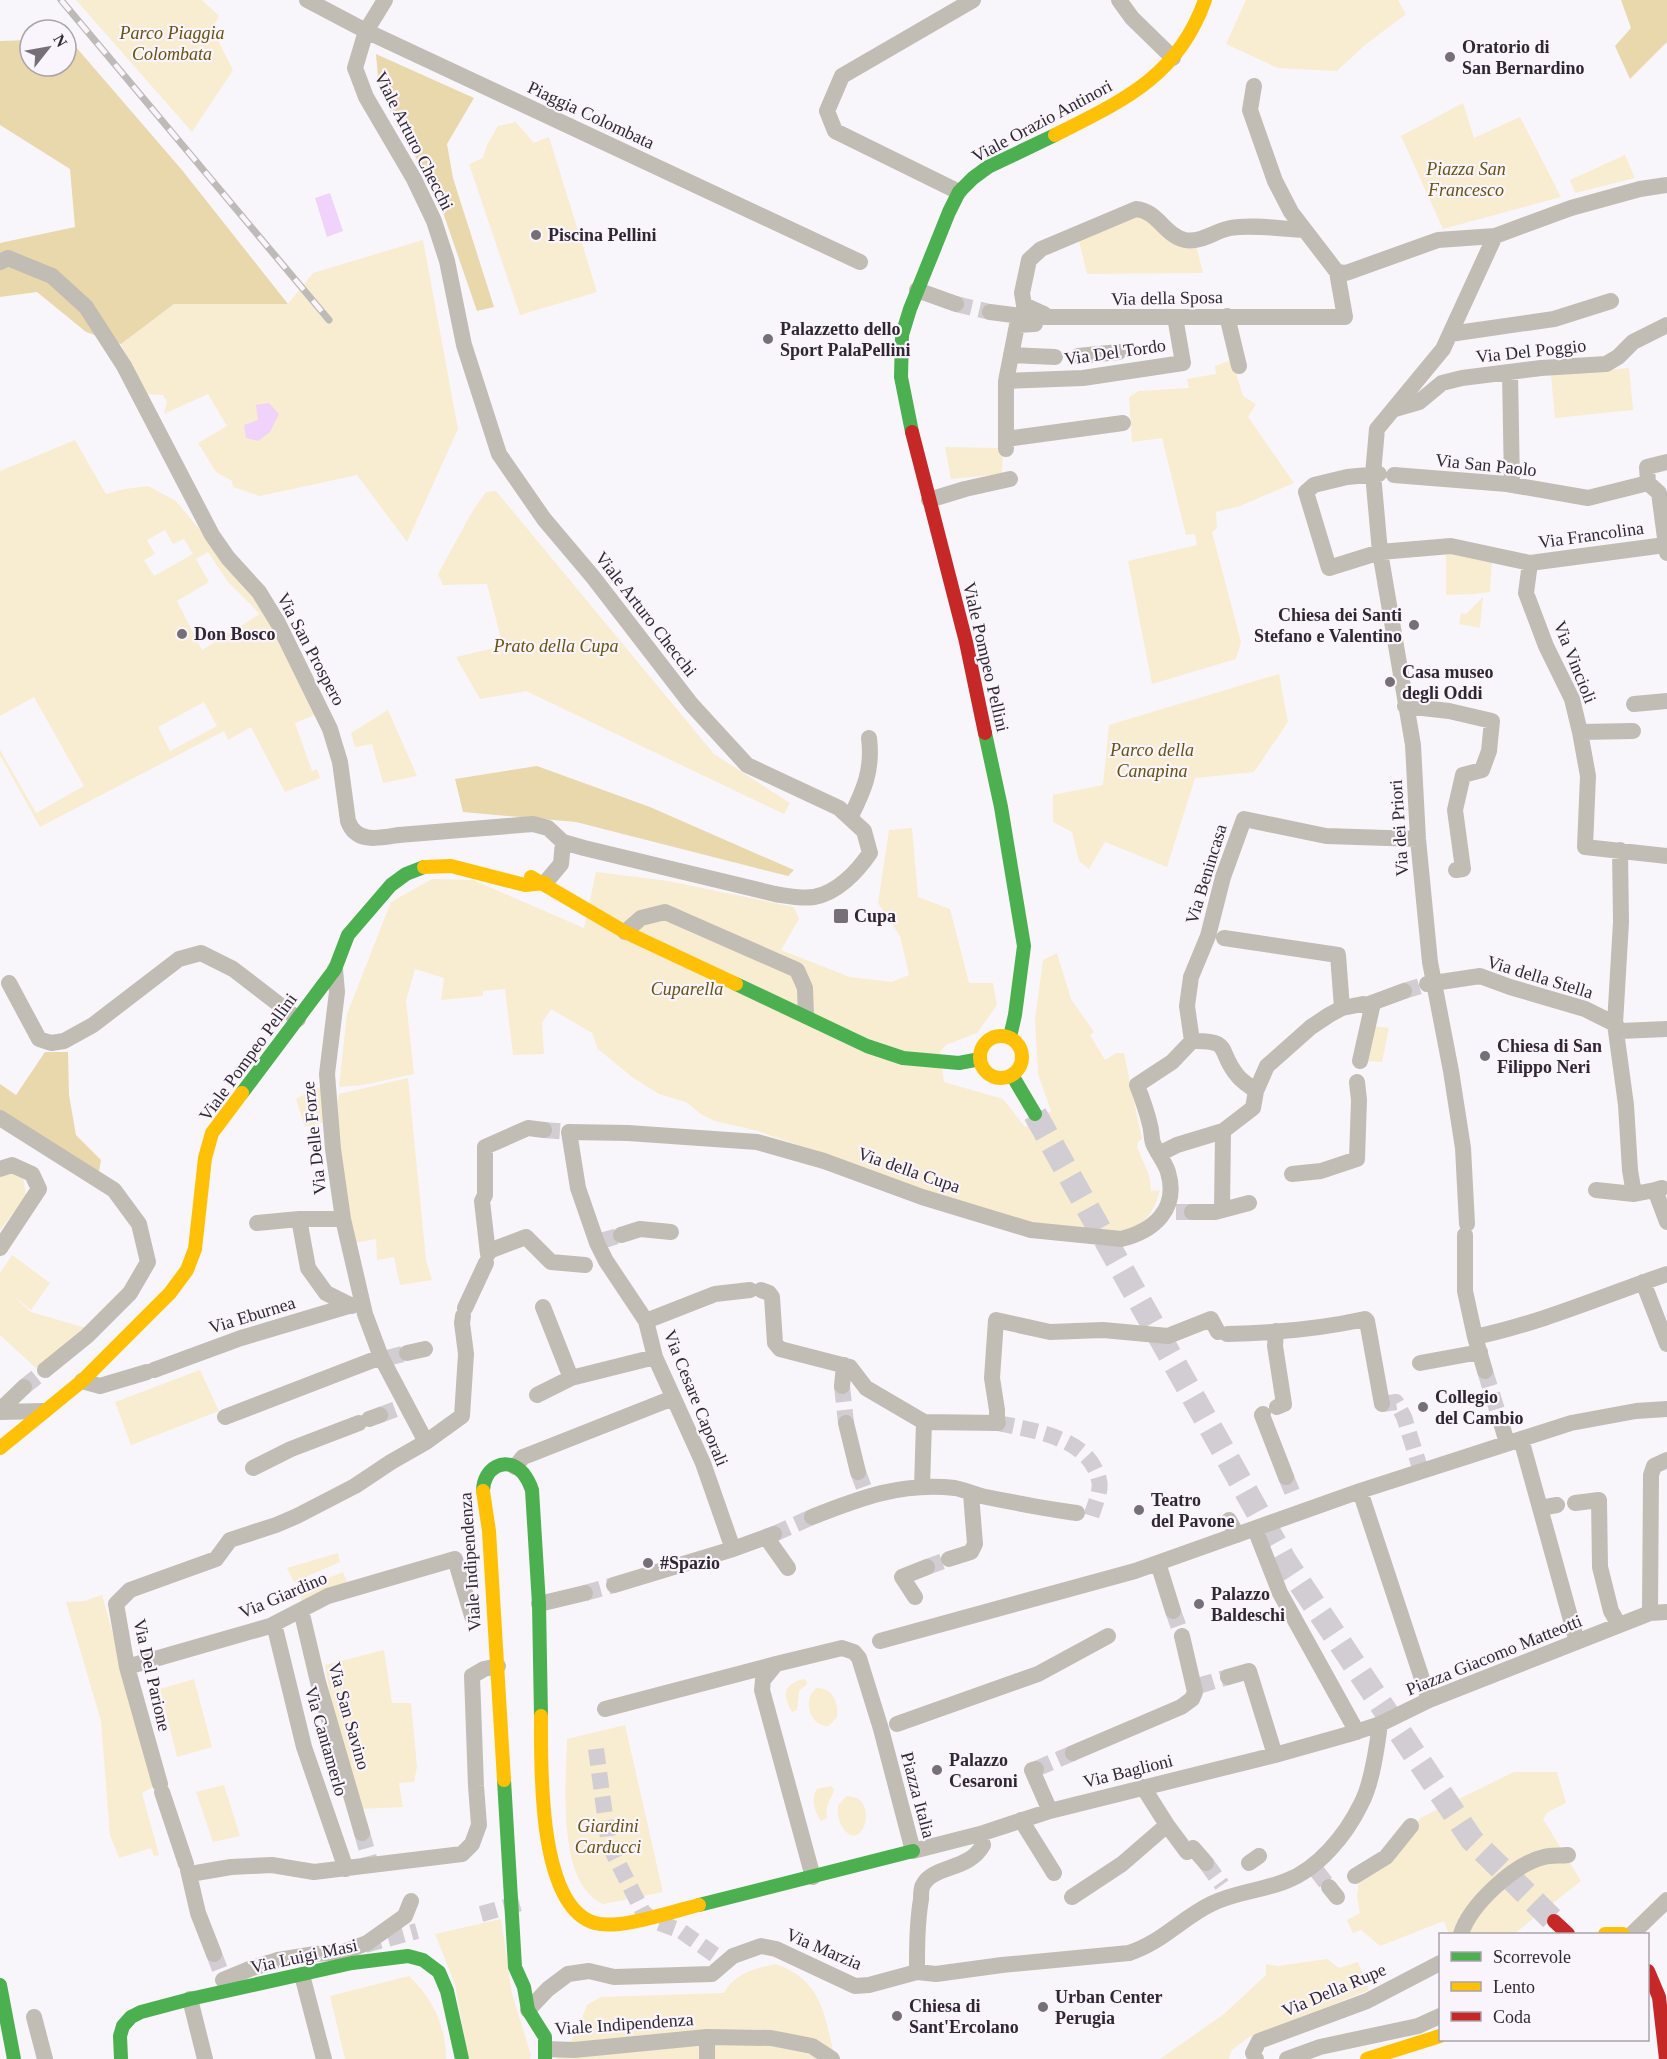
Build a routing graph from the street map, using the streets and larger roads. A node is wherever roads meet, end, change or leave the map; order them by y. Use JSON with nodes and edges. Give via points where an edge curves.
{"nodes":[{"id":1,"x":307,"y":0,"type":"edge"},
{"id":2,"x":385,"y":0,"type":"edge"},
{"id":3,"x":973,"y":0,"type":"edge"},
{"id":4,"x":1119,"y":0,"type":"edge"},
{"id":5,"x":1205,"y":0,"type":"edge"},
{"id":6,"x":366,"y":31,"type":"junction"},
{"id":7,"x":1173,"y":58,"type":"junction"},
{"id":8,"x":1254,"y":86,"type":"dead end"},
{"id":9,"x":1667,"y":185,"type":"edge"},
{"id":10,"x":959,"y":192,"type":"junction"},
{"id":11,"x":1304,"y":230,"type":"junction"},
{"id":12,"x":1495,"y":236,"type":"junction"},
{"id":13,"x":0,"y":262,"type":"edge"},
{"id":14,"x":861,"y":262,"type":"dead end"},
{"id":15,"x":1337,"y":272,"type":"junction"},
{"id":16,"x":917,"y":290,"type":"junction"},
{"id":17,"x":1611,"y":302,"type":"dead end"},
{"id":18,"x":956,"y":304,"type":"tunnel mouth"},
{"id":19,"x":990,"y":312,"type":"tunnel mouth"},
{"id":20,"x":1227,"y":316,"type":"junction"},
{"id":21,"x":1050,"y":317,"type":"junction"},
{"id":22,"x":1175,"y":317,"type":"junction"},
{"id":23,"x":1667,"y":325,"type":"edge"},
{"id":24,"x":1450,"y":334,"type":"junction"},
{"id":25,"x":1119,"y":352,"type":"dead end"},
{"id":26,"x":1011,"y":355,"type":"junction"},
{"id":27,"x":1078,"y":356,"type":"dead end"},
{"id":28,"x":1055,"y":357,"type":"dead end"},
{"id":29,"x":1239,"y":366,"type":"dead end"},
{"id":30,"x":1510,"y":372,"type":"junction"},
{"id":31,"x":1006,"y":381,"type":"junction"},
{"id":32,"x":1395,"y":409,"type":"junction"},
{"id":33,"x":1123,"y":423,"type":"dead end"},
{"id":34,"x":1667,"y":462,"type":"edge"},
{"id":35,"x":1382,"y":474,"type":"junction"},
{"id":36,"x":1010,"y":478,"type":"dead end"},
{"id":37,"x":1512,"y":485,"type":"junction"},
{"id":38,"x":1654,"y":488,"type":"junction"},
{"id":39,"x":929,"y":500,"type":"junction"},
{"id":40,"x":1666,"y":549,"type":"edge"},
{"id":41,"x":1380,"y":552,"type":"junction"},
{"id":42,"x":1530,"y":563,"type":"junction"},
{"id":43,"x":1667,"y":701,"type":"edge"},
{"id":44,"x":1634,"y":704,"type":"dead end"},
{"id":45,"x":1405,"y":706,"type":"junction"},
{"id":46,"x":1633,"y":731,"type":"dead end"},
{"id":47,"x":1580,"y":732,"type":"junction"},
{"id":48,"x":869,"y":738,"type":"dead end"},
{"id":49,"x":850,"y":818,"type":"junction"},
{"id":50,"x":1418,"y":839,"type":"junction"},
{"id":51,"x":563,"y":842,"type":"junction"},
{"id":52,"x":1620,"y":850,"type":"junction"},
{"id":53,"x":1667,"y":856,"type":"edge"},
{"id":54,"x":407,"y":858,"type":"dead end"},
{"id":55,"x":496,"y":863,"type":"dead end"},
{"id":56,"x":1456,"y":870,"type":"dead end"},
{"id":57,"x":545,"y":883,"type":"junction"},
{"id":58,"x":625,"y":932,"type":"junction"},
{"id":59,"x":348,"y":935,"type":"junction"},
{"id":60,"x":1215,"y":937,"type":"junction"},
{"id":61,"x":335,"y":969,"type":"junction"},
{"id":62,"x":9,"y":983,"type":"dead end"},
{"id":63,"x":1430,"y":983,"type":"junction"},
{"id":64,"x":1404,"y":991,"type":"tunnel mouth"},
{"id":65,"x":1368,"y":1004,"type":"junction"},
{"id":66,"x":1342,"y":1008,"type":"junction"},
{"id":67,"x":806,"y":1016,"type":"junction"},
{"id":68,"x":297,"y":1019,"type":"junction"},
{"id":69,"x":1615,"y":1024,"type":"junction"},
{"id":70,"x":1667,"y":1029,"type":"edge"},
{"id":71,"x":1010,"y":1037,"type":"junction"},
{"id":72,"x":1191,"y":1042,"type":"junction"},
{"id":73,"x":980,"y":1059,"type":"junction"},
{"id":74,"x":1360,"y":1061,"type":"dead end"},
{"id":75,"x":1012,"y":1075,"type":"junction"},
{"id":76,"x":1357,"y":1082,"type":"dead end"},
{"id":77,"x":1256,"y":1091,"type":"junction"},
{"id":78,"x":1035,"y":1113,"type":"tunnel mouth"},
{"id":79,"x":0,"y":1118,"type":"edge"},
{"id":80,"x":544,"y":1130,"type":"tunnel mouth"},
{"id":81,"x":1223,"y":1131,"type":"junction"},
{"id":82,"x":569,"y":1132,"type":"joint"},
{"id":83,"x":1159,"y":1154,"type":"junction"},
{"id":84,"x":0,"y":1169,"type":"edge"},
{"id":85,"x":1292,"y":1174,"type":"dead end"},
{"id":86,"x":1596,"y":1190,"type":"dead end"},
{"id":87,"x":1634,"y":1194,"type":"junction"},
{"id":88,"x":1250,"y":1203,"type":"dead end"},
{"id":89,"x":1222,"y":1210,"type":"junction"},
{"id":90,"x":1177,"y":1217,"type":"junction"},
{"id":91,"x":299,"y":1219,"type":"junction"},
{"id":92,"x":343,"y":1219,"type":"junction"},
{"id":93,"x":1667,"y":1221,"type":"edge"},
{"id":94,"x":257,"y":1223,"type":"dead end"},
{"id":95,"x":671,"y":1232,"type":"dead end"},
{"id":96,"x":621,"y":1235,"type":"tunnel mouth"},
{"id":97,"x":0,"y":1248,"type":"edge"},
{"id":98,"x":488,"y":1256,"type":"junction"},
{"id":99,"x":580,"y":1265,"type":"dead end"},
{"id":100,"x":1667,"y":1274,"type":"edge"},
{"id":101,"x":1643,"y":1282,"type":"junction"},
{"id":102,"x":357,"y":1304,"type":"junction"},
{"id":103,"x":543,"y":1307,"type":"dead end"},
{"id":104,"x":646,"y":1321,"type":"junction"},
{"id":105,"x":1276,"y":1331,"type":"junction"},
{"id":106,"x":1667,"y":1344,"type":"edge"},
{"id":107,"x":1478,"y":1345,"type":"junction"},
{"id":108,"x":425,"y":1349,"type":"dead end"},
{"id":109,"x":407,"y":1353,"type":"tunnel mouth"},
{"id":110,"x":655,"y":1357,"type":"junction"},
{"id":111,"x":383,"y":1358,"type":"junction"},
{"id":112,"x":1420,"y":1363,"type":"dead end"},
{"id":113,"x":844,"y":1365,"type":"junction"},
{"id":114,"x":50,"y":1366,"type":"tunnel mouth"},
{"id":115,"x":1485,"y":1371,"type":"tunnel mouth"},
{"id":116,"x":571,"y":1378,"type":"junction"},
{"id":117,"x":82,"y":1381,"type":"junction"},
{"id":118,"x":842,"y":1386,"type":"tunnel mouth"},
{"id":119,"x":24,"y":1387,"type":"tunnel mouth"},
{"id":120,"x":537,"y":1395,"type":"dead end"},
{"id":121,"x":673,"y":1398,"type":"junction"},
{"id":122,"x":1382,"y":1404,"type":"dead end"},
{"id":123,"x":1667,"y":1410,"type":"edge"},
{"id":124,"x":0,"y":1411,"type":"edge"},
{"id":125,"x":44,"y":1411,"type":"junction"},
{"id":126,"x":225,"y":1417,"type":"dead end"},
{"id":127,"x":369,"y":1419,"type":"tunnel mouth"},
{"id":128,"x":924,"y":1422,"type":"junction"},
{"id":129,"x":846,"y":1423,"type":"tunnel mouth"},
{"id":130,"x":1502,"y":1426,"type":"tunnel mouth"},
{"id":131,"x":1514,"y":1441,"type":"junction"},
{"id":132,"x":426,"y":1442,"type":"junction"},
{"id":133,"x":0,"y":1448,"type":"edge"},
{"id":134,"x":1667,"y":1460,"type":"edge"},
{"id":135,"x":514,"y":1467,"type":"junction"},
{"id":136,"x":253,"y":1468,"type":"dead end"},
{"id":137,"x":858,"y":1472,"type":"tunnel mouth"},
{"id":138,"x":1286,"y":1477,"type":"tunnel mouth"},
{"id":139,"x":922,"y":1487,"type":"junction"},
{"id":140,"x":1360,"y":1491,"type":"junction"},
{"id":141,"x":972,"y":1494,"type":"junction"},
{"id":142,"x":1575,"y":1503,"type":"dead end"},
{"id":143,"x":1077,"y":1513,"type":"dead end"},
{"id":144,"x":812,"y":1517,"type":"tunnel mouth"},
{"id":145,"x":1229,"y":1520,"type":"dead end"},
{"id":146,"x":1255,"y":1529,"type":"junction"},
{"id":147,"x":1237,"y":1535,"type":"junction"},
{"id":148,"x":733,"y":1549,"type":"junction"},
{"id":149,"x":949,"y":1559,"type":"tunnel mouth"},
{"id":150,"x":1158,"y":1563,"type":"junction"},
{"id":151,"x":927,"y":1567,"type":"tunnel mouth"},
{"id":152,"x":788,"y":1568,"type":"dead end"},
{"id":153,"x":614,"y":1585,"type":"tunnel mouth"},
{"id":154,"x":585,"y":1593,"type":"tunnel mouth"},
{"id":155,"x":915,"y":1597,"type":"dead end"},
{"id":156,"x":539,"y":1604,"type":"junction"},
{"id":157,"x":301,"y":1610,"type":"junction"},
{"id":158,"x":1173,"y":1611,"type":"tunnel mouth"},
{"id":159,"x":1659,"y":1613,"type":"edge"},
{"id":160,"x":472,"y":1616,"type":"dead end"},
{"id":161,"x":274,"y":1624,"type":"junction"},
{"id":162,"x":1619,"y":1625,"type":"junction"},
{"id":163,"x":1108,"y":1636,"type":"dead end"},
{"id":164,"x":1182,"y":1636,"type":"tunnel mouth"},
{"id":165,"x":880,"y":1641,"type":"dead end"},
{"id":166,"x":1577,"y":1642,"type":"junction"},
{"id":167,"x":471,"y":1658,"type":"dead end"},
{"id":168,"x":776,"y":1664,"type":"junction"},
{"id":169,"x":498,"y":1666,"type":"junction"},
{"id":170,"x":127,"y":1667,"type":"junction"},
{"id":171,"x":472,"y":1676,"type":"junction"},
{"id":172,"x":1228,"y":1677,"type":"tunnel mouth"},
{"id":173,"x":1429,"y":1700,"type":"junction"},
{"id":174,"x":605,"y":1709,"type":"dead end"},
{"id":175,"x":897,"y":1724,"type":"dead end"},
{"id":176,"x":1380,"y":1724,"type":"junction"},
{"id":177,"x":1355,"y":1732,"type":"junction"},
{"id":178,"x":1073,"y":1753,"type":"tunnel mouth"},
{"id":179,"x":1275,"y":1755,"type":"junction"},
{"id":180,"x":1036,"y":1769,"type":"dead end"},
{"id":181,"x":1143,"y":1787,"type":"junction"},
{"id":182,"x":1050,"y":1811,"type":"junction"},
{"id":183,"x":1021,"y":1820,"type":"junction"},
{"id":184,"x":1167,"y":1825,"type":"junction"},
{"id":185,"x":1411,"y":1826,"type":"dead end"},
{"id":186,"x":362,"y":1833,"type":"tunnel mouth"},
{"id":187,"x":980,"y":1834,"type":"junction"},
{"id":188,"x":913,"y":1851,"type":"junction"},
{"id":189,"x":1568,"y":1855,"type":"dead end"},
{"id":190,"x":1206,"y":1863,"type":"tunnel mouth"},
{"id":191,"x":188,"y":1869,"type":"junction"},
{"id":192,"x":346,"y":1869,"type":"junction"},
{"id":193,"x":1054,"y":1873,"type":"dead end"},
{"id":194,"x":813,"y":1876,"type":"junction"},
{"id":195,"x":1355,"y":1876,"type":"dead end"},
{"id":196,"x":1072,"y":1897,"type":"dead end"},
{"id":197,"x":1667,"y":1900,"type":"edge"},
{"id":198,"x":411,"y":1901,"type":"dead end"},
{"id":199,"x":1667,"y":1918,"type":"edge"},
{"id":200,"x":1554,"y":1921,"type":"tunnel mouth"},
{"id":201,"x":1646,"y":1922,"type":"junction"},
{"id":202,"x":1462,"y":1933,"type":"edge"},
{"id":203,"x":1566,"y":1933,"type":"edge"},
{"id":204,"x":1634,"y":1933,"type":"edge"},
{"id":205,"x":214,"y":1954,"type":"tunnel mouth"},
{"id":206,"x":1439,"y":1964,"type":"edge"},
{"id":207,"x":917,"y":1972,"type":"junction"},
{"id":208,"x":303,"y":1975,"type":"junction"},
{"id":209,"x":1649,"y":1975,"type":"edge"},
{"id":210,"x":224,"y":1982,"type":"junction"},
{"id":211,"x":0,"y":1985,"type":"edge"},
{"id":212,"x":1649,"y":1998,"type":"edge"},
{"id":213,"x":190,"y":1999,"type":"junction"},
{"id":214,"x":528,"y":2010,"type":"junction"},
{"id":215,"x":1660,"y":2011,"type":"junction"},
{"id":216,"x":1439,"y":2016,"type":"edge"},
{"id":217,"x":34,"y":2017,"type":"dead end"},
{"id":218,"x":1439,"y":2036,"type":"edge"},
{"id":219,"x":707,"y":2037,"type":"junction"},
{"id":220,"x":546,"y":2054,"type":"edge"},
{"id":221,"x":14,"y":2059,"type":"edge"},
{"id":222,"x":45,"y":2059,"type":"edge"},
{"id":223,"x":121,"y":2059,"type":"edge"},
{"id":224,"x":205,"y":2059,"type":"edge"},
{"id":225,"x":324,"y":2059,"type":"edge"},
{"id":226,"x":462,"y":2059,"type":"edge"},
{"id":227,"x":706,"y":2059,"type":"edge"},
{"id":228,"x":832,"y":2059,"type":"edge"},
{"id":229,"x":1256,"y":2059,"type":"edge"},
{"id":230,"x":1287,"y":2059,"type":"edge"},
{"id":231,"x":1367,"y":2059,"type":"edge"},
{"id":232,"x":1666,"y":2059,"type":"edge"}],
"edges":[{"from":1,"to":6,"type":"street","name":"Piaggia Colombata"},
{"from":2,"to":6,"type":"street","name":"Viale Arturo Checchi"},
{"from":3,"to":10,"type":"street","via":[[842,76],[827,111],[835,131]]},
{"from":4,"to":7,"type":"street"},
{"from":5,"to":7,"type":"street","name":"Viale Orazio Antinori"},
{"from":6,"to":14,"type":"street","name":"Piaggia Colombata"},
{"from":6,"to":49,"type":"street","name":"Viale Arturo Checchi","via":[[355,68],[366,97],[434,221],[447,261],[464,345],[499,454],[544,519],[691,704],[747,765],[839,808]]},
{"from":7,"to":10,"type":"street","name":"Viale Orazio Antinori","via":[[1153,79],[1119,103],[988,167]]},
{"from":8,"to":11,"type":"street","via":[[1250,110],[1257,133],[1275,181]]},
{"from":9,"to":12,"type":"street","via":[[1571,208]]},
{"from":10,"to":16,"type":"street","name":"Viale Orazio Antinori"},
{"from":11,"to":15,"type":"street"},
{"from":11,"to":21,"type":"street","via":[[1230,228],[1185,240],[1168,231],[1147,210],[1136,208],[1041,249],[1029,260],[1022,293],[1024,304]]},
{"from":12,"to":15,"type":"street","via":[[1438,240],[1346,273]]},
{"from":12,"to":24,"type":"street"},
{"from":13,"to":51,"type":"street","name":"Via San Prospero","via":[[9,258],[52,276],[86,308],[124,366],[212,535],[278,623],[330,729],[340,762],[351,830],[358,836],[378,838],[533,824],[548,828]]},
{"from":15,"to":20,"type":"street","name":"Via della Sposa","via":[[1345,317]]},
{"from":16,"to":18,"type":"street"},
{"from":16,"to":39,"type":"street","name":"Viale Pompeo Pellini","via":[[902,335],[901,377]]},
{"from":17,"to":24,"type":"street","via":[[1554,319]]},
{"from":19,"to":21,"type":"street","name":"Via della Sposa"},
{"from":20,"to":22,"type":"street","name":"Via della Sposa"},
{"from":20,"to":29,"type":"street"},
{"from":21,"to":22,"type":"street","name":"Via della Sposa"},
{"from":21,"to":26,"type":"street","via":[[1046,324],[1017,325]]},
{"from":22,"to":31,"type":"street","name":"Via Del Tordo","via":[[1183,363],[1083,378]]},
{"from":23,"to":30,"type":"street","name":"Via Del Poggio","via":[[1633,342],[1606,364]]},
{"from":24,"to":32,"type":"street","via":[[1443,349]]},
{"from":25,"to":27,"type":"street"},
{"from":26,"to":28,"type":"street"},
{"from":26,"to":31,"type":"street"},
{"from":30,"to":32,"type":"street","name":"Via Del Poggio","via":[[1442,383],[1419,402]]},
{"from":30,"to":37,"type":"street"},
{"from":31,"to":33,"type":"street","via":[[1006,444]]},
{"from":32,"to":35,"type":"street","name":"Via dei Priori","via":[[1377,429]]},
{"from":34,"to":38,"type":"street","via":[[1647,467]]},
{"from":35,"to":37,"type":"street","name":"Via San Paolo"},
{"from":35,"to":41,"type":"street","name":"Via dei Priori"},
{"from":35,"to":41,"type":"street","name":"Via San Paolo","via":[[1314,484],[1306,492],[1329,568]]},
{"from":36,"to":39,"type":"street"},
{"from":37,"to":38,"type":"street","name":"Via San Paolo","via":[[1588,498]]},
{"from":38,"to":40,"type":"street"},
{"from":39,"to":71,"type":"street","name":"Viale Pompeo Pellini","via":[[966,642],[1001,807],[1024,946]]},
{"from":40,"to":42,"type":"street","name":"Via Francolina"},
{"from":41,"to":42,"type":"street","name":"Via Francolina","via":[[1451,546]]},
{"from":41,"to":45,"type":"street","name":"Via dei Priori"},
{"from":42,"to":47,"type":"street","name":"Via Vincioli","via":[[1526,593],[1572,699]]},
{"from":43,"to":44,"type":"street"},
{"from":45,"to":50,"type":"street","name":"Via dei Priori","via":[[1413,745]]},
{"from":45,"to":56,"type":"street","via":[[1492,721],[1489,751],[1482,770],[1463,775],[1455,810],[1463,869]]},
{"from":46,"to":47,"type":"street"},
{"from":47,"to":52,"type":"street","name":"Via Vincioli","via":[[1588,776],[1585,847]]},
{"from":48,"to":49,"type":"street","via":[[867,784]]},
{"from":49,"to":51,"type":"street","name":"Viale Arturo Checchi","via":[[864,831],[870,853],[859,869],[815,897],[775,894]]},
{"from":50,"to":60,"type":"street","name":"Via Benincasa","via":[[1326,836],[1244,819],[1223,877]]},
{"from":50,"to":63,"type":"street","name":"Via dei Priori"},
{"from":51,"to":57,"type":"street","via":[[561,864]]},
{"from":52,"to":53,"type":"street"},
{"from":52,"to":69,"type":"street","via":[[1621,922]]},
{"from":54,"to":59,"type":"street","name":"Viale Pompeo Pellini","via":[[382,875],[366,894],[354,910]]},
{"from":55,"to":57,"type":"street"},
{"from":57,"to":58,"type":"street"},
{"from":57,"to":59,"type":"street","name":"Viale Pompeo Pellini","via":[[525,885],[451,866],[422,867],[391,885]]},
{"from":58,"to":67,"type":"street"},
{"from":58,"to":67,"type":"street","via":[[641,918],[665,912],[797,970],[805,988]]},
{"from":59,"to":61,"type":"street","name":"Viale Pompeo Pellini"},
{"from":60,"to":66,"type":"street","via":[[1338,956]]},
{"from":60,"to":72,"type":"street","name":"Via Benincasa","via":[[1191,977],[1187,1006]]},
{"from":61,"to":68,"type":"street","name":"Viale Pompeo Pellini"},
{"from":61,"to":92,"type":"street","name":"Via Delle Forze","via":[[337,992],[327,1074]]},
{"from":62,"to":68,"type":"street","via":[[39,1039],[51,1043],[64,1041],[93,1025],[179,959],[201,954],[233,969]]},
{"from":63,"to":69,"type":"street","name":"Via della Stella","via":[[1480,976],[1585,1009]]},
{"from":63,"to":107,"type":"street","name":"Via dei Priori","via":[[1451,1071],[1462,1148],[1465,1291]]},
{"from":64,"to":65,"type":"street"},
{"from":65,"to":66,"type":"street"},
{"from":65,"to":74,"type":"street"},
{"from":66,"to":77,"type":"street","via":[[1311,1027],[1267,1066]]},
{"from":67,"to":73,"type":"street","via":[[867,1046],[903,1058],[959,1063]]},
{"from":68,"to":117,"type":"street","name":"Viale Pompeo Pellini","via":[[212,1133],[205,1158],[195,1249],[187,1270],[170,1293]]},
{"from":69,"to":70,"type":"street","name":"Via della Stella","via":[[1620,1031]]},
{"from":69,"to":87,"type":"street"},
{"from":71,"to":73,"type":"street","via":[[997,1036],[986,1042]]},
{"from":71,"to":75,"type":"street","via":[[1019,1046],[1022,1059]]},
{"from":72,"to":77,"type":"street","via":[[1216,1042],[1237,1076]]},
{"from":72,"to":83,"type":"street","via":[[1172,1062],[1137,1085]]},
{"from":73,"to":75,"type":"street","via":[[992,1076]]},
{"from":75,"to":78,"type":"street"},
{"from":76,"to":85,"type":"street","via":[[1357,1159],[1321,1171]]},
{"from":77,"to":81,"type":"street","via":[[1253,1108]]},
{"from":79,"to":114,"type":"street","via":[[114,1190],[139,1224],[148,1262],[130,1293]]},
{"from":80,"to":98,"type":"street","via":[[528,1128],[485,1147],[482,1202]]},
{"from":81,"to":83,"type":"street"},
{"from":81,"to":89,"type":"street"},
{"from":82,"to":90,"type":"street","name":"Via della Cupa","via":[[628,1132],[757,1142],[1031,1230],[1121,1239]]},
{"from":82,"to":104,"type":"street","name":"Via Cesare Caporali","via":[[578,1188],[604,1262]]},
{"from":83,"to":90,"type":"street","via":[[1168,1172]]},
{"from":84,"to":97,"type":"street","via":[[12,1165],[32,1174],[39,1189]]},
{"from":86,"to":87,"type":"street"},
{"from":87,"to":93,"type":"street","via":[[1659,1189]]},
{"from":88,"to":89,"type":"street"},
{"from":89,"to":90,"type":"street"},
{"from":91,"to":92,"type":"street"},
{"from":91,"to":94,"type":"street"},
{"from":91,"to":102,"type":"street","via":[[308,1268],[326,1293]]},
{"from":92,"to":102,"type":"street","name":"Via Delle Forze"},
{"from":95,"to":96,"type":"street","via":[[640,1229]]},
{"from":98,"to":99,"type":"street","via":[[526,1237],[551,1262]]},
{"from":98,"to":132,"type":"street","via":[[462,1323],[466,1354],[462,1416]]},
{"from":100,"to":101,"type":"street"},
{"from":101,"to":106,"type":"street"},
{"from":101,"to":107,"type":"street"},
{"from":102,"to":111,"type":"street","name":"Via Delle Forze"},
{"from":102,"to":117,"type":"street","name":"Via Eburnea","via":[[100,1386]]},
{"from":103,"to":116,"type":"street"},
{"from":104,"to":110,"type":"street","name":"Via Cesare Caporali"},
{"from":104,"to":113,"type":"street","via":[[715,1294],[755,1290],[769,1293],[775,1343],[780,1349]]},
{"from":105,"to":122,"type":"street","via":[[1368,1321]]},
{"from":105,"to":128,"type":"street","via":[[1219,1328],[1168,1336],[1103,1330],[1050,1332],[996,1320],[992,1378],[998,1423]]},
{"from":105,"to":138,"type":"street","via":[[1284,1404],[1262,1415]]},
{"from":107,"to":112,"type":"street"},
{"from":107,"to":115,"type":"street","name":"Via dei Priori"},
{"from":108,"to":109,"type":"street"},
{"from":110,"to":116,"type":"street"},
{"from":110,"to":121,"type":"street","name":"Via Cesare Caporali"},
{"from":111,"to":126,"type":"street"},
{"from":111,"to":132,"type":"street","name":"Via Delle Forze","via":[[403,1406]]},
{"from":113,"to":118,"type":"street"},
{"from":113,"to":128,"type":"street","via":[[850,1367],[866,1389]]},
{"from":116,"to":120,"type":"street"},
{"from":117,"to":125,"type":"street","name":"Viale Pompeo Pellini"},
{"from":119,"to":124,"type":"street"},
{"from":121,"to":135,"type":"street","via":[[523,1457]]},
{"from":121,"to":148,"type":"street","name":"Via Cesare Caporali","via":[[703,1463]]},
{"from":123,"to":131,"type":"street","via":[[1636,1411],[1571,1423]]},
{"from":124,"to":125,"type":"street"},
{"from":125,"to":133,"type":"street","name":"Viale Pompeo Pellini"},
{"from":127,"to":136,"type":"street"},
{"from":128,"to":139,"type":"street"},
{"from":129,"to":137,"type":"street"},
{"from":130,"to":131,"type":"street"},
{"from":131,"to":140,"type":"street"},
{"from":131,"to":166,"type":"street","via":[[1549,1507]]},
{"from":132,"to":170,"type":"street","name":"Via Del Parione","via":[[312,1508],[230,1540],[216,1559],[130,1590],[116,1604]]},
{"from":134,"to":159,"type":"street","via":[[1654,1466],[1651,1475]]},
{"from":135,"to":156,"type":"street","via":[[525,1476],[532,1490]]},
{"from":135,"to":169,"type":"street","name":"Viale Indipendenza","via":[[491,1468],[483,1489]]},
{"from":139,"to":141,"type":"street"},
{"from":139,"to":144,"type":"street","via":[[879,1492]]},
{"from":140,"to":146,"type":"street"},
{"from":140,"to":173,"type":"street"},
{"from":141,"to":143,"type":"street"},
{"from":141,"to":149,"type":"street","via":[[975,1544],[971,1552]]},
{"from":142,"to":162,"type":"street","via":[[1599,1500],[1600,1567],[1611,1611]]},
{"from":145,"to":147,"type":"street"},
{"from":146,"to":147,"type":"street"},
{"from":146,"to":177,"type":"street","via":[[1280,1593]]},
{"from":147,"to":150,"type":"street"},
{"from":148,"to":152,"type":"street","via":[[770,1536]]},
{"from":148,"to":153,"type":"street"},
{"from":150,"to":158,"type":"street"},
{"from":150,"to":165,"type":"street"},
{"from":151,"to":155,"type":"street","via":[[902,1576]]},
{"from":154,"to":156,"type":"street"},
{"from":156,"to":194,"type":"street","via":[[545,1828],[560,1885],[580,1916],[606,1926]]},
{"from":157,"to":160,"type":"street","name":"Via Giardino","via":[[328,1596],[455,1558]]},
{"from":157,"to":161,"type":"street","name":"Via Giardino"},
{"from":157,"to":186,"type":"street","name":"Via San Savino"},
{"from":159,"to":162,"type":"street","name":"Piazza Giacomo Matteotti"},
{"from":161,"to":170,"type":"street","name":"Via Giardino"},
{"from":161,"to":192,"type":"street","name":"Via Cantamerlo","via":[[304,1747]]},
{"from":162,"to":166,"type":"street","name":"Piazza Giacomo Matteotti"},
{"from":163,"to":175,"type":"street","via":[[1038,1674]]},
{"from":164,"to":178,"type":"street","via":[[1196,1687],[1192,1699]]},
{"from":166,"to":173,"type":"street","name":"Piazza Giacomo Matteotti"},
{"from":167,"to":171,"type":"street"},
{"from":168,"to":174,"type":"street","name":"Piazza Italia"},
{"from":168,"to":188,"type":"street","name":"Piazza Italia","via":[[842,1648],[859,1658]]},
{"from":168,"to":194,"type":"street","via":[[763,1680],[762,1690]]},
{"from":169,"to":171,"type":"street"},
{"from":169,"to":214,"type":"street","name":"Viale Indipendenza","via":[[515,1967]]},
{"from":170,"to":191,"type":"street","name":"Via Del Parione"},
{"from":171,"to":192,"type":"street","via":[[479,1825],[472,1844],[462,1854]]},
{"from":172,"to":179,"type":"street","via":[[1249,1671]]},
{"from":173,"to":176,"type":"street","name":"Piazza Giacomo Matteotti"},
{"from":176,"to":177,"type":"street","name":"Piazza Giacomo Matteotti"},
{"from":176,"to":207,"type":"street","name":"Via Marzia","via":[[1362,1802],[1314,1868],[1264,1888],[1229,1895],[1129,1953],[936,1974]]},
{"from":177,"to":179,"type":"street","name":"Via Baglioni"},
{"from":179,"to":181,"type":"street","name":"Via Baglioni"},
{"from":180,"to":182,"type":"street","via":[[1032,1770]]},
{"from":181,"to":182,"type":"street","name":"Via Baglioni"},
{"from":181,"to":184,"type":"street"},
{"from":182,"to":183,"type":"street","name":"Via Baglioni"},
{"from":183,"to":187,"type":"street","name":"Via Baglioni"},
{"from":183,"to":193,"type":"street"},
{"from":184,"to":190,"type":"street","via":[[1187,1852],[1193,1848]]},
{"from":184,"to":196,"type":"street","via":[[1122,1864]]},
{"from":185,"to":195,"type":"street","via":[[1386,1857]]},
{"from":187,"to":188,"type":"street","name":"Via Baglioni"},
{"from":187,"to":207,"type":"street","via":[[983,1845],[978,1855],[933,1875],[923,1885],[916,1926]]},
{"from":188,"to":194,"type":"street","name":"Piazza Italia"},
{"from":189,"to":202,"type":"street","via":[[1544,1857],[1512,1874],[1473,1912]]},
{"from":191,"to":192,"type":"street","via":[[272,1865],[314,1872]]},
{"from":191,"to":205,"type":"street","name":"Via Del Parione","via":[[198,1913]]},
{"from":197,"to":201,"type":"street"},
{"from":198,"to":210,"type":"street","via":[[405,1916],[367,1943],[343,1952],[278,1960]]},
{"from":199,"to":201,"type":"street"},
{"from":200,"to":203,"type":"street"},
{"from":201,"to":204,"type":"street"},
{"from":206,"to":229,"type":"street","name":"Via Della Rupe","via":[[1366,2001],[1258,2042],[1252,2053]]},
{"from":207,"to":214,"type":"street","name":"Via Marzia","via":[[855,1986],[776,1949],[761,1946],[734,1956],[712,1974],[568,1974]]},
{"from":208,"to":210,"type":"street","name":"Via Luigi Masi"},
{"from":208,"to":225,"type":"street"},
{"from":208,"to":226,"type":"street","name":"Via Luigi Masi","via":[[390,1957],[423,1960],[439,1972],[447,1991]]},
{"from":209,"to":215,"type":"street","via":[[1659,1997]]},
{"from":210,"to":213,"type":"street","name":"Via Luigi Masi"},
{"from":211,"to":221,"type":"street"},
{"from":212,"to":215,"type":"street"},
{"from":213,"to":223,"type":"street","name":"Via Luigi Masi","via":[[131,2017],[120,2036]]},
{"from":213,"to":224,"type":"street"},
{"from":214,"to":220,"type":"street","name":"Viale Indipendenza","via":[[545,2037]]},
{"from":215,"to":232,"type":"street"},
{"from":216,"to":230,"type":"street","via":[[1418,2026],[1320,2047]]},
{"from":217,"to":222,"type":"street"},
{"from":218,"to":231,"type":"street"},
{"from":219,"to":220,"type":"street","name":"Viale Indipendenza"},
{"from":219,"to":227,"type":"street"},
{"from":219,"to":228,"type":"street","name":"Viale Indipendenza","via":[[787,2040],[812,2046]]}]}
